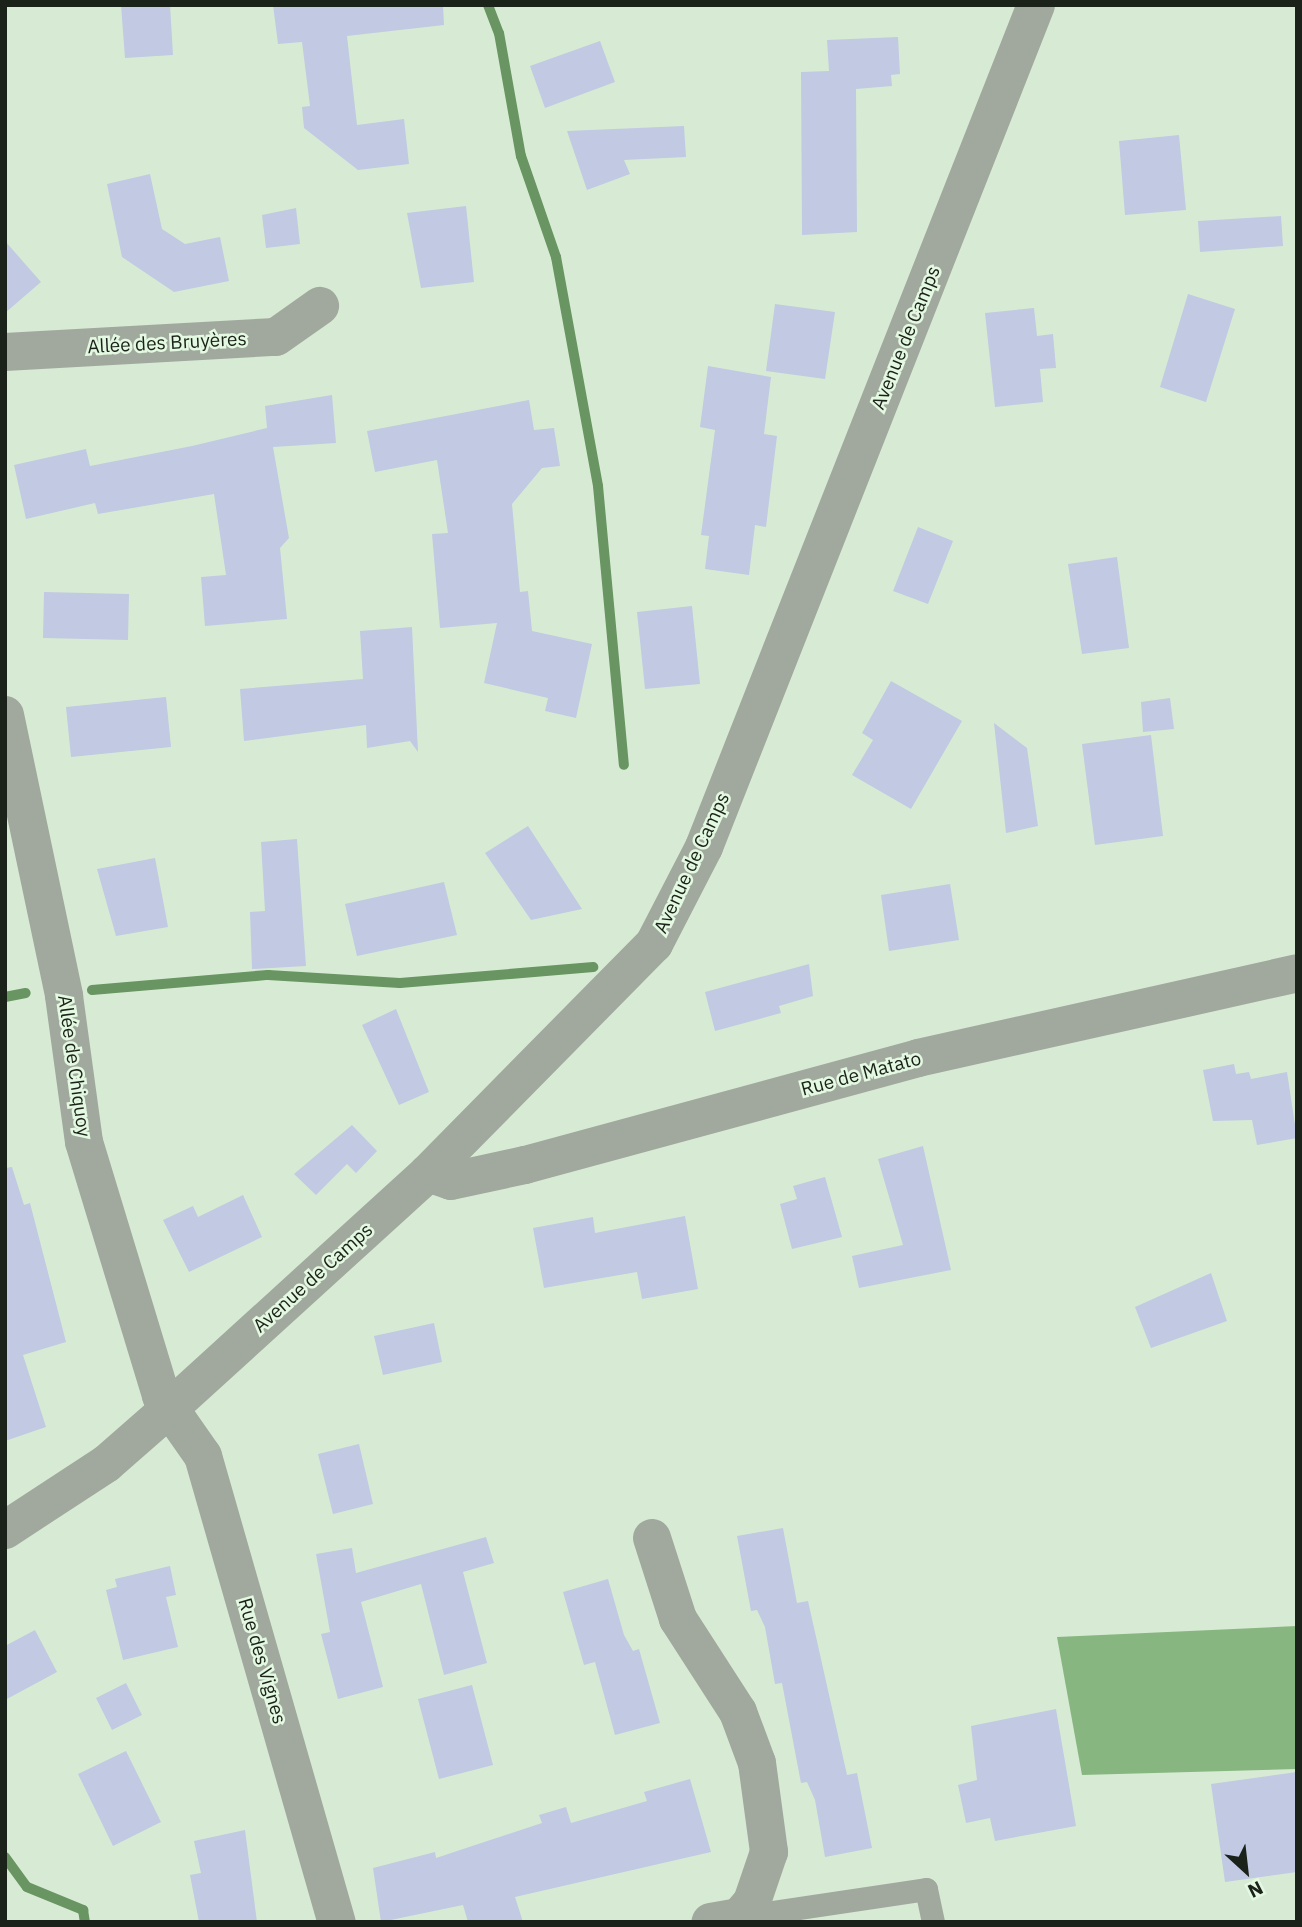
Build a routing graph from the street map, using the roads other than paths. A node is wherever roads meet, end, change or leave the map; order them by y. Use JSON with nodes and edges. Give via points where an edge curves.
{"nodes":[{"id":1,"x":1036,"y":5,"type":"edge"},
{"id":2,"x":320,"y":306,"type":"dead end"},
{"id":3,"x":5,"y":352,"type":"edge"},
{"id":4,"x":5,"y":715,"type":"edge"},
{"id":5,"x":1297,"y":973,"type":"edge"},
{"id":6,"x":428,"y":1173,"type":"junction"},
{"id":7,"x":170,"y":1408,"type":"junction"},
{"id":8,"x":5,"y":1530,"type":"edge"},
{"id":9,"x":652,"y":1538,"type":"dead end"},
{"id":10,"x":725,"y":1919,"type":"edge"},
{"id":11,"x":337,"y":1922,"type":"edge"},
{"id":12,"x":933,"y":1922,"type":"edge"}],
"edges":[{"from":1,"to":6,"type":"street","name":"Avenue de Camps","via":[[704,847],[654,944]]},
{"from":2,"to":3,"type":"street","name":"Allée des Bruyères","via":[[276,337]]},
{"from":4,"to":7,"type":"street","name":"Allée de Chiquoy","via":[[64,996],[84,1142]]},
{"from":5,"to":6,"type":"street","name":"Rue de Matato","via":[[918,1058],[525,1165],[452,1181]]},
{"from":6,"to":7,"type":"street","name":"Avenue de Camps"},
{"from":7,"to":8,"type":"street","name":"Avenue de Camps","via":[[106,1464]]},
{"from":7,"to":11,"type":"street","name":"Rue des Vignes","via":[[203,1456]]},
{"from":9,"to":10,"type":"street","via":[[678,1619],[738,1712],[757,1763],[769,1852],[752,1902]]},
{"from":10,"to":12,"type":"lane","via":[[926,1889]]}]}
